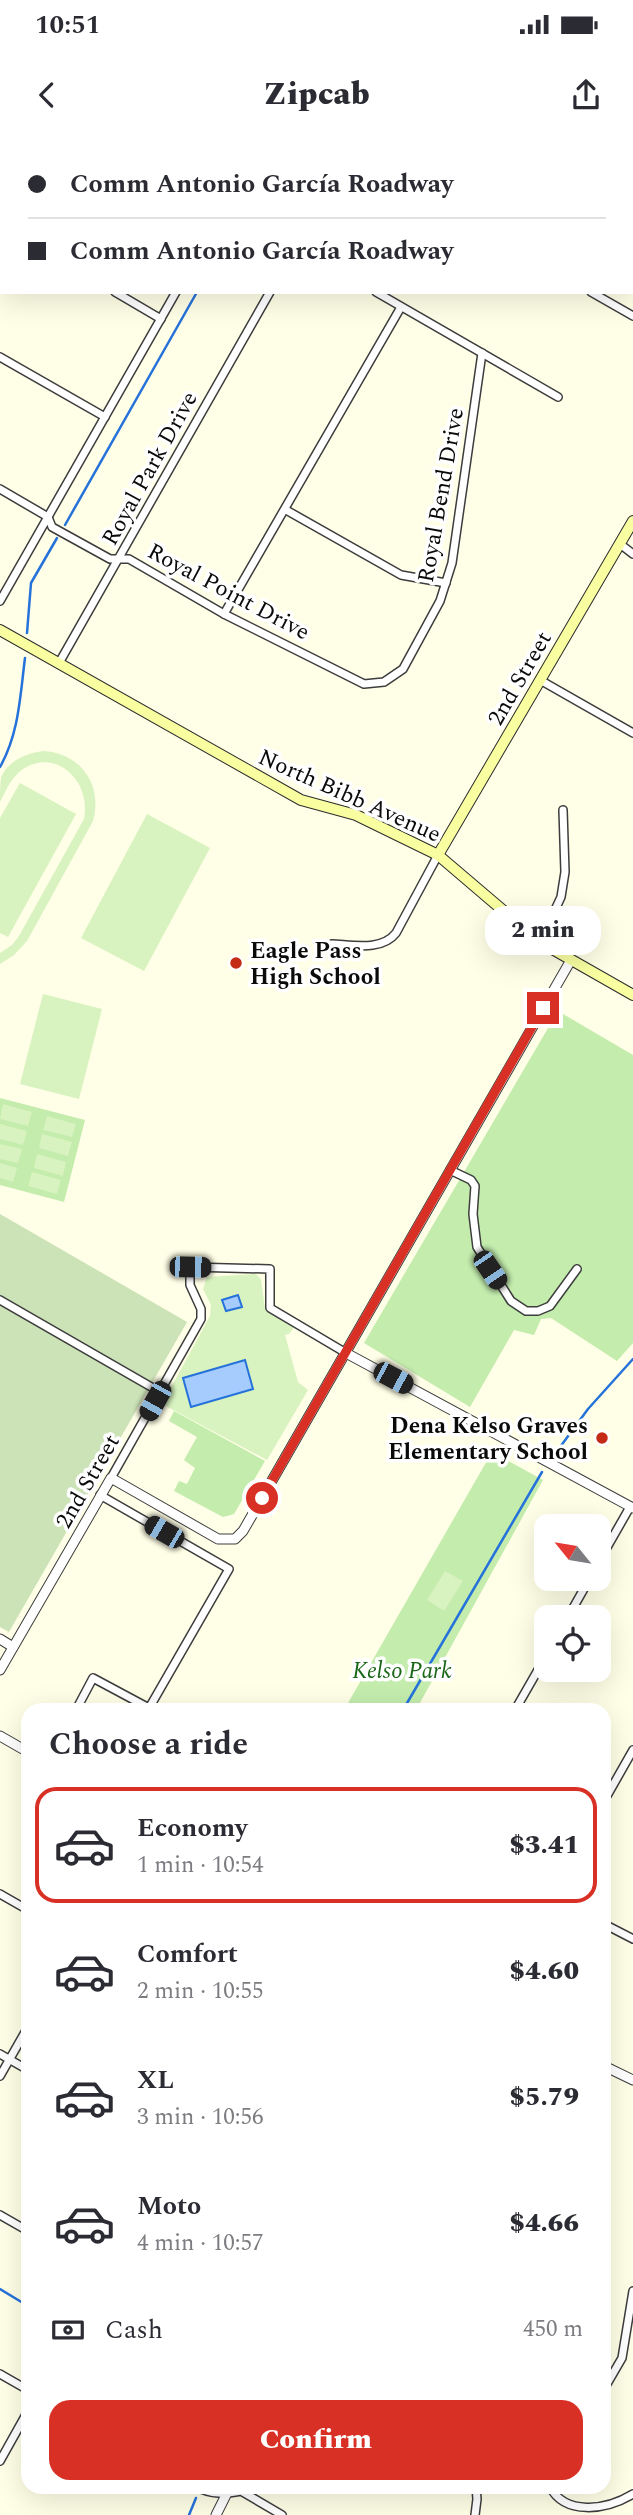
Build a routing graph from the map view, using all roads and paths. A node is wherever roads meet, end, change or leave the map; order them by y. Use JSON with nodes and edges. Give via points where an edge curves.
{"nodes":[{"id":1,"x":118,"y":294,"type":"edge"},
{"id":2,"x":175,"y":294,"type":"edge"},
{"id":3,"x":269,"y":294,"type":"edge"},
{"id":4,"x":379,"y":294,"type":"edge"},
{"id":5,"x":595,"y":294,"type":"edge"},
{"id":6,"x":401,"y":307,"type":"junction"},
{"id":7,"x":633,"y":316,"type":"edge"},
{"id":8,"x":161,"y":319,"type":"junction"},
{"id":9,"x":482,"y":353,"type":"junction"},
{"id":10,"x":0,"y":357,"type":"edge"},
{"id":11,"x":558,"y":397,"type":"dead end"},
{"id":12,"x":105,"y":417,"type":"junction"},
{"id":13,"x":0,"y":489,"type":"edge"},
{"id":14,"x":286,"y":510,"type":"junction"},
{"id":15,"x":48,"y":517,"type":"junction"},
{"id":16,"x":633,"y":520,"type":"edge"},
{"id":17,"x":620,"y":544,"type":"junction"},
{"id":18,"x":633,"y":554,"type":"edge"},
{"id":19,"x":120,"y":558,"type":"junction"},
{"id":20,"x":446,"y":583,"type":"junction"},
{"id":21,"x":0,"y":601,"type":"edge"},
{"id":22,"x":225,"y":614,"type":"junction"},
{"id":23,"x":0,"y":630,"type":"edge"},
{"id":24,"x":60,"y":663,"type":"junction"},
{"id":25,"x":359,"y":681,"type":"joint"},
{"id":26,"x":540,"y":681,"type":"junction"},
{"id":27,"x":633,"y":733,"type":"edge"},
{"id":28,"x":563,"y":810,"type":"dead end"},
{"id":29,"x":438,"y":855,"type":"junction"},
{"id":30,"x":540,"y":942,"type":"junction"},
{"id":31,"x":332,"y":944,"type":"dead end"},
{"id":32,"x":571,"y":960,"type":"junction"},
{"id":33,"x":633,"y":995,"type":"edge"},
{"id":34,"x":450,"y":1170,"type":"junction"},
{"id":35,"x":577,"y":1269,"type":"dead end"},
{"id":36,"x":0,"y":1300,"type":"edge"},
{"id":37,"x":345,"y":1353,"type":"junction"},
{"id":38,"x":160,"y":1392,"type":"junction"},
{"id":39,"x":111,"y":1478,"type":"junction"},
{"id":40,"x":100,"y":1495,"type":"junction"},
{"id":41,"x":632,"y":1507,"type":"edge"},
{"id":42,"x":611,"y":1542,"type":"edge"},
{"id":43,"x":0,"y":1639,"type":"edge"},
{"id":44,"x":13,"y":1647,"type":"junction"},
{"id":45,"x":0,"y":1670,"type":"edge"},
{"id":46,"x":534,"y":1677,"type":"edge"},
{"id":47,"x":80,"y":1703,"type":"edge"},
{"id":48,"x":138,"y":1703,"type":"edge"},
{"id":49,"x":152,"y":1703,"type":"edge"},
{"id":50,"x":519,"y":1703,"type":"edge"},
{"id":51,"x":0,"y":1736,"type":"edge"},
{"id":52,"x":21,"y":1748,"type":"edge"},
{"id":53,"x":633,"y":1750,"type":"edge"},
{"id":54,"x":611,"y":1789,"type":"edge"},
{"id":55,"x":0,"y":1894,"type":"edge"},
{"id":56,"x":21,"y":1906,"type":"edge"},
{"id":57,"x":611,"y":1928,"type":"edge"},
{"id":58,"x":633,"y":1939,"type":"edge"},
{"id":59,"x":21,"y":2040,"type":"edge"},
{"id":60,"x":0,"y":2054,"type":"edge"},
{"id":61,"x":10,"y":2060,"type":"junction"},
{"id":62,"x":21,"y":2066,"type":"edge"},
{"id":63,"x":633,"y":2068,"type":"edge"},
{"id":64,"x":611,"y":2070,"type":"edge"},
{"id":65,"x":0,"y":2076,"type":"edge"},
{"id":66,"x":630,"y":2079,"type":"edge"},
{"id":67,"x":0,"y":2215,"type":"edge"},
{"id":68,"x":21,"y":2227,"type":"edge"},
{"id":69,"x":633,"y":2291,"type":"edge"},
{"id":70,"x":0,"y":2374,"type":"edge"},
{"id":71,"x":611,"y":2377,"type":"edge"},
{"id":72,"x":21,"y":2386,"type":"edge"},
{"id":73,"x":21,"y":2424,"type":"edge"},
{"id":74,"x":0,"y":2461,"type":"edge"},
{"id":75,"x":226,"y":2494,"type":"edge"},
{"id":76,"x":246,"y":2494,"type":"edge"},
{"id":77,"x":476,"y":2494,"type":"edge"},
{"id":78,"x":554,"y":2494,"type":"edge"},
{"id":79,"x":633,"y":2494,"type":"edge"},
{"id":80,"x":216,"y":2515,"type":"edge"},
{"id":81,"x":282,"y":2515,"type":"edge"},
{"id":82,"x":475,"y":2515,"type":"edge"}],
"edges":[{"from":1,"to":8,"type":"street"},
{"from":2,"to":8,"type":"street"},
{"from":3,"to":19,"type":"street","name":"Royal Park Drive"},
{"from":4,"to":6,"type":"street"},
{"from":5,"to":7,"type":"street"},
{"from":6,"to":9,"type":"street"},
{"from":6,"to":14,"type":"street"},
{"from":8,"to":12,"type":"street"},
{"from":9,"to":11,"type":"street"},
{"from":9,"to":20,"type":"street","name":"Royal Bend Drive"},
{"from":10,"to":12,"type":"street"},
{"from":12,"to":15,"type":"street"},
{"from":13,"to":15,"type":"street","name":"Royal Point Drive"},
{"from":14,"to":20,"type":"street","via":[[401,575]]},
{"from":14,"to":22,"type":"street"},
{"from":15,"to":19,"type":"street","name":"Royal Point Drive","via":[[52,527],[110,559]]},
{"from":15,"to":21,"type":"street"},
{"from":16,"to":17,"type":"main road","name":"2nd Street"},
{"from":17,"to":18,"type":"street"},
{"from":17,"to":26,"type":"main road","name":"2nd Street"},
{"from":19,"to":22,"type":"street","name":"Royal Point Drive"},
{"from":19,"to":24,"type":"street","name":"Royal Park Drive"},
{"from":20,"to":25,"type":"street","name":"Royal Bend Drive","via":[[403,669],[384,682]]},
{"from":22,"to":25,"type":"street","name":"Royal Point Drive"},
{"from":23,"to":24,"type":"main road","name":"North Bibb Avenue"},
{"from":24,"to":29,"type":"main road","name":"North Bibb Avenue","via":[[301,800],[356,815]]},
{"from":26,"to":27,"type":"street"},
{"from":26,"to":29,"type":"main road","name":"2nd Street"},
{"from":28,"to":30,"type":"street","via":[[561,897]]},
{"from":29,"to":30,"type":"main road","name":"North Bibb Avenue"},
{"from":29,"to":31,"type":"street","via":[[388,942]]},
{"from":30,"to":32,"type":"main road","name":"North Bibb Avenue"},
{"from":32,"to":33,"type":"main road","name":"North Bibb Avenue"},
{"from":32,"to":34,"type":"street"},
{"from":34,"to":35,"type":"street","via":[[475,1186],[477,1247],[511,1301],[526,1311],[550,1306]]},
{"from":34,"to":37,"type":"street"},
{"from":36,"to":38,"type":"street"},
{"from":37,"to":38,"type":"street","name":"2nd Street","via":[[270,1308],[270,1269],[190,1267],[190,1285],[201,1319]]},
{"from":37,"to":39,"type":"street","via":[[235,1539],[218,1539]]},
{"from":37,"to":41,"type":"street"},
{"from":38,"to":39,"type":"street","name":"2nd Street"},
{"from":39,"to":40,"type":"street","name":"2nd Street"},
{"from":40,"to":44,"type":"street","name":"2nd Street"},
{"from":40,"to":49,"type":"street","via":[[229,1569]]},
{"from":41,"to":42,"type":"street"},
{"from":43,"to":44,"type":"street"},
{"from":44,"to":45,"type":"street","name":"2nd Street"},
{"from":46,"to":50,"type":"street"},
{"from":47,"to":48,"type":"street","via":[[93,1678]]},
{"from":51,"to":52,"type":"street"},
{"from":53,"to":54,"type":"street"},
{"from":55,"to":56,"type":"street"},
{"from":57,"to":58,"type":"street"},
{"from":59,"to":61,"type":"street"},
{"from":60,"to":61,"type":"street"},
{"from":61,"to":62,"type":"street"},
{"from":61,"to":65,"type":"street"},
{"from":63,"to":66,"type":"street"},
{"from":64,"to":66,"type":"street"},
{"from":67,"to":68,"type":"street"},
{"from":69,"to":71,"type":"street","via":[[622,2358]]},
{"from":70,"to":72,"type":"street"},
{"from":73,"to":74,"type":"street"},
{"from":75,"to":80,"type":"street"},
{"from":76,"to":81,"type":"street"},
{"from":77,"to":82,"type":"street"},
{"from":78,"to":79,"type":"street","via":[[565,2508],[583,2514],[605,2510]]}]}
